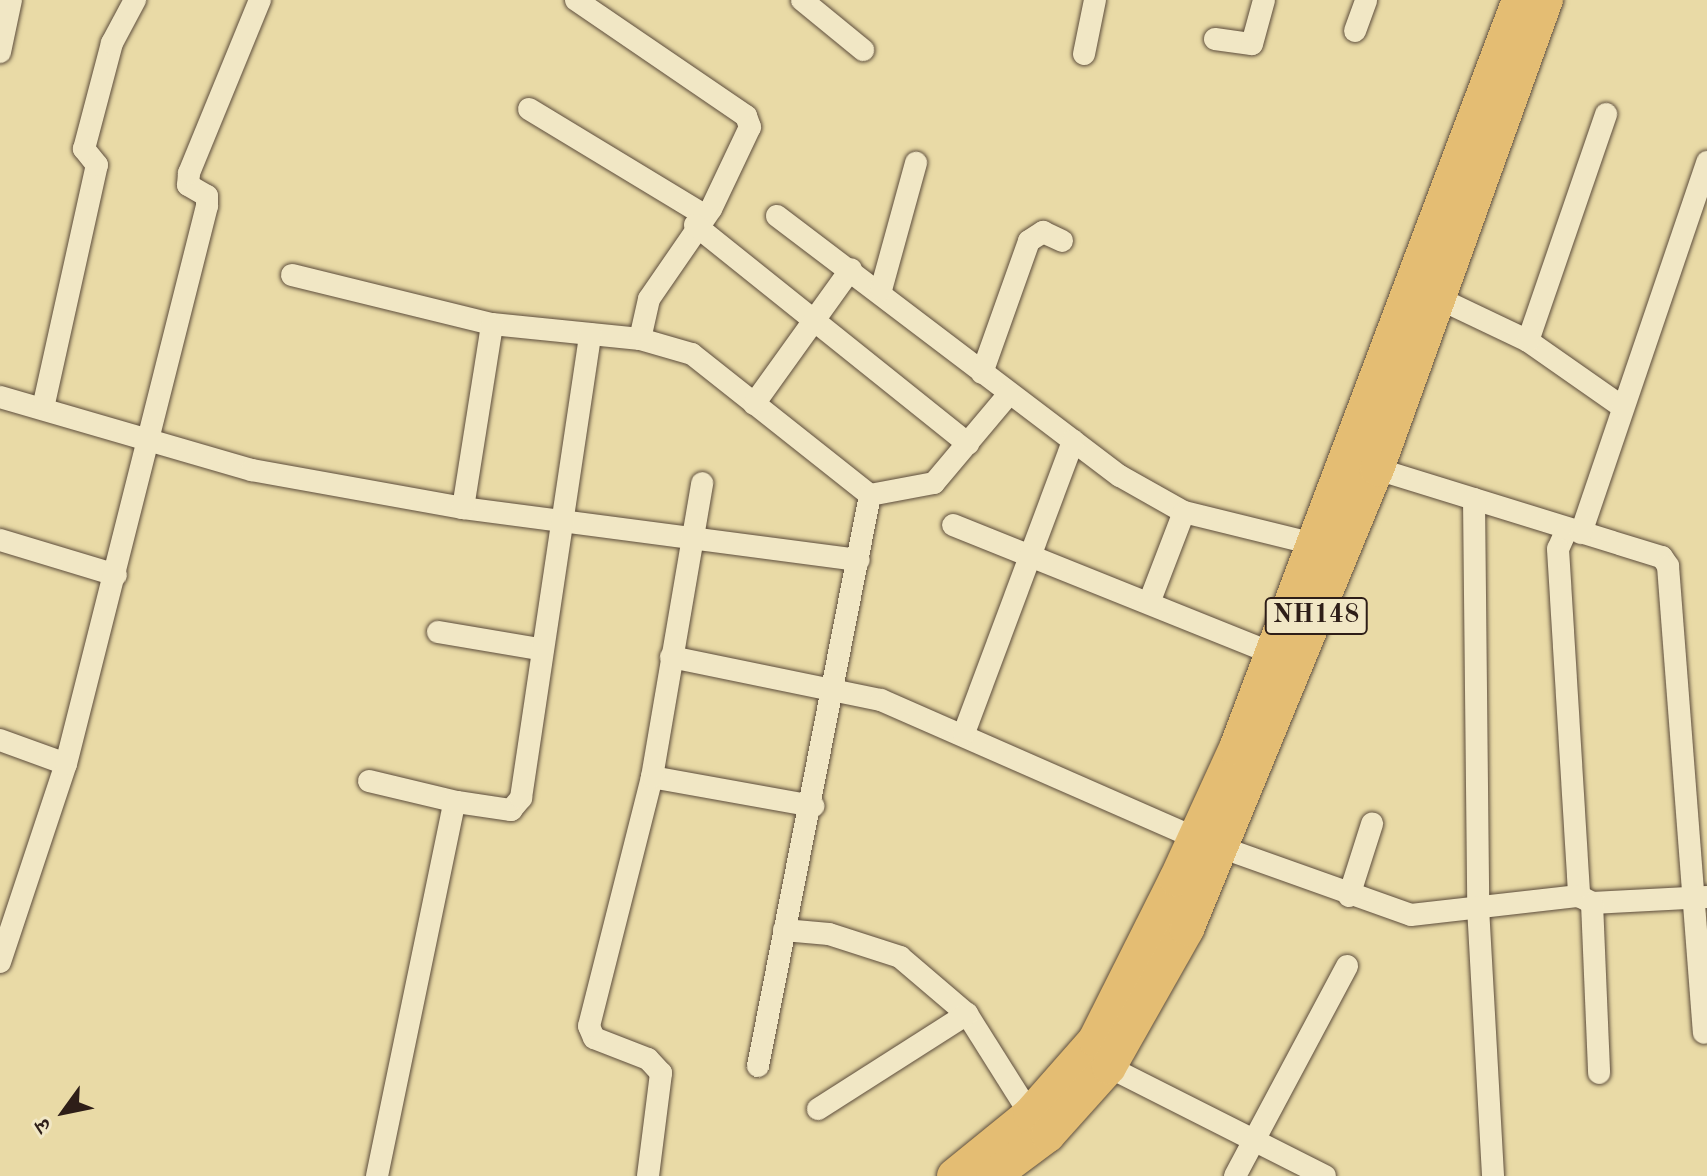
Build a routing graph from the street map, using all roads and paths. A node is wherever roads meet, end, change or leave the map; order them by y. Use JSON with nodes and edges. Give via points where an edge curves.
{"nodes":[{"id":1,"x":11,"y":0,"type":"edge"},
{"id":2,"x":135,"y":0,"type":"edge"},
{"id":3,"x":260,"y":0,"type":"edge"},
{"id":4,"x":576,"y":0,"type":"edge"},
{"id":5,"x":802,"y":0,"type":"edge"},
{"id":6,"x":1095,"y":0,"type":"edge"},
{"id":7,"x":1264,"y":0,"type":"edge"},
{"id":8,"x":1366,"y":0,"type":"edge"},
{"id":9,"x":1519,"y":0,"type":"edge"},
{"id":10,"x":1546,"y":0,"type":"edge"},
{"id":11,"x":1355,"y":31,"type":"dead end"},
{"id":12,"x":1215,"y":39,"type":"dead end"},
{"id":13,"x":863,"y":50,"type":"dead end"},
{"id":14,"x":0,"y":52,"type":"edge"},
{"id":15,"x":1084,"y":54,"type":"dead end"},
{"id":16,"x":529,"y":109,"type":"dead end"},
{"id":17,"x":1606,"y":114,"type":"dead end"},
{"id":18,"x":1707,"y":162,"type":"edge"},
{"id":19,"x":916,"y":163,"type":"dead end"},
{"id":20,"x":777,"y":216,"type":"dead end"},
{"id":21,"x":699,"y":220,"type":"junction"},
{"id":22,"x":1062,"y":241,"type":"dead end"},
{"id":23,"x":851,"y":269,"type":"junction"},
{"id":24,"x":292,"y":275,"type":"dead end"},
{"id":25,"x":881,"y":290,"type":"junction"},
{"id":26,"x":1438,"y":298,"type":"junction"},
{"id":27,"x":815,"y":319,"type":"junction"},
{"id":28,"x":492,"y":324,"type":"junction"},
{"id":29,"x":590,"y":334,"type":"junction"},
{"id":30,"x":640,"y":339,"type":"junction"},
{"id":31,"x":1528,"y":341,"type":"junction"},
{"id":32,"x":982,"y":373,"type":"junction"},
{"id":33,"x":1008,"y":395,"type":"junction"},
{"id":34,"x":0,"y":397,"type":"edge"},
{"id":35,"x":754,"y":404,"type":"junction"},
{"id":36,"x":1621,"y":406,"type":"junction"},
{"id":37,"x":43,"y":408,"type":"junction"},
{"id":38,"x":1073,"y":441,"type":"junction"},
{"id":39,"x":968,"y":444,"type":"junction"},
{"id":40,"x":145,"y":445,"type":"junction"},
{"id":41,"x":1377,"y":469,"type":"junction"},
{"id":42,"x":702,"y":483,"type":"dead end"},
{"id":43,"x":870,"y":495,"type":"junction"},
{"id":44,"x":1474,"y":499,"type":"junction"},
{"id":45,"x":463,"y":508,"type":"junction"},
{"id":46,"x":1184,"y":512,"type":"junction"},
{"id":47,"x":1343,"y":512,"type":"junction"},
{"id":48,"x":567,"y":520,"type":"junction"},
{"id":49,"x":953,"y":525,"type":"dead end"},
{"id":50,"x":1574,"y":531,"type":"junction"},
{"id":51,"x":691,"y":537,"type":"junction"},
{"id":52,"x":0,"y":540,"type":"edge"},
{"id":53,"x":1314,"y":544,"type":"junction"},
{"id":54,"x":1027,"y":557,"type":"junction"},
{"id":55,"x":859,"y":560,"type":"junction"},
{"id":56,"x":116,"y":575,"type":"junction"},
{"id":57,"x":1149,"y":603,"type":"junction"},
{"id":58,"x":438,"y":632,"type":"dead end"},
{"id":59,"x":538,"y":649,"type":"junction"},
{"id":60,"x":1272,"y":653,"type":"junction"},
{"id":61,"x":671,"y":657,"type":"junction"},
{"id":62,"x":835,"y":689,"type":"junction"},
{"id":63,"x":964,"y":733,"type":"junction"},
{"id":64,"x":0,"y":740,"type":"edge"},
{"id":65,"x":66,"y":764,"type":"junction"},
{"id":66,"x":652,"y":777,"type":"junction"},
{"id":67,"x":369,"y":781,"type":"dead end"},
{"id":68,"x":457,"y":802,"type":"junction"},
{"id":69,"x":813,"y":806,"type":"junction"},
{"id":70,"x":1372,"y":824,"type":"dead end"},
{"id":71,"x":1208,"y":843,"type":"junction"},
{"id":72,"x":1349,"y":896,"type":"junction"},
{"id":73,"x":1699,"y":898,"type":"edge"},
{"id":74,"x":1585,"y":899,"type":"junction"},
{"id":75,"x":1478,"y":907,"type":"junction"},
{"id":76,"x":784,"y":930,"type":"junction"},
{"id":77,"x":0,"y":962,"type":"edge"},
{"id":78,"x":1347,"y":966,"type":"dead end"},
{"id":79,"x":967,"y":1014,"type":"junction"},
{"id":80,"x":1704,"y":1033,"type":"dead end"},
{"id":81,"x":758,"y":1066,"type":"dead end"},
{"id":82,"x":1109,"y":1067,"type":"junction"},
{"id":83,"x":1599,"y":1073,"type":"dead end"},
{"id":84,"x":818,"y":1109,"type":"dead end"},
{"id":85,"x":1030,"y":1114,"type":"junction"},
{"id":86,"x":1257,"y":1138,"type":"junction"},
{"id":87,"x":377,"y":1176,"type":"edge"},
{"id":88,"x":648,"y":1176,"type":"edge"},
{"id":89,"x":954,"y":1176,"type":"edge"},
{"id":90,"x":993,"y":1176,"type":"edge"},
{"id":91,"x":1235,"y":1176,"type":"edge"},
{"id":92,"x":1325,"y":1176,"type":"edge"},
{"id":93,"x":1493,"y":1176,"type":"edge"}],
"edges":[{"from":1,"to":14,"type":"street"},
{"from":2,"to":37,"type":"street","via":[[112,43],[84,149],[97,165]]},
{"from":3,"to":40,"type":"street","via":[[189,173],[188,185],[207,196],[207,206]]},
{"from":4,"to":21,"type":"street","via":[[746,116],[750,127]]},
{"from":5,"to":13,"type":"street"},
{"from":6,"to":15,"type":"street"},
{"from":7,"to":12,"type":"street","via":[[1252,44]]},
{"from":8,"to":11,"type":"street"},
{"from":9,"to":47,"type":"highway","number":"NH148"},
{"from":10,"to":26,"type":"highway","number":"NH148"},
{"from":16,"to":21,"type":"street"},
{"from":17,"to":31,"type":"street"},
{"from":18,"to":36,"type":"street"},
{"from":19,"to":25,"type":"street"},
{"from":20,"to":23,"type":"street"},
{"from":21,"to":27,"type":"street"},
{"from":21,"to":30,"type":"street","via":[[649,299]]},
{"from":22,"to":32,"type":"street","via":[[1043,232],[1029,241]]},
{"from":23,"to":25,"type":"street"},
{"from":23,"to":27,"type":"street"},
{"from":24,"to":28,"type":"street"},
{"from":25,"to":32,"type":"street"},
{"from":26,"to":31,"type":"street"},
{"from":26,"to":41,"type":"highway","number":"NH148"},
{"from":27,"to":35,"type":"street"},
{"from":27,"to":39,"type":"street"},
{"from":28,"to":29,"type":"street"},
{"from":28,"to":45,"type":"street"},
{"from":29,"to":30,"type":"street"},
{"from":29,"to":48,"type":"street"},
{"from":30,"to":35,"type":"street","via":[[692,354]]},
{"from":31,"to":36,"type":"street"},
{"from":32,"to":33,"type":"street"},
{"from":33,"to":38,"type":"street"},
{"from":33,"to":39,"type":"street"},
{"from":34,"to":37,"type":"street"},
{"from":35,"to":43,"type":"street"},
{"from":36,"to":50,"type":"street"},
{"from":37,"to":40,"type":"street"},
{"from":38,"to":46,"type":"street"},
{"from":38,"to":54,"type":"street"},
{"from":39,"to":43,"type":"street","via":[[934,483]]},
{"from":40,"to":45,"type":"street"},
{"from":40,"to":56,"type":"street"},
{"from":41,"to":44,"type":"street"},
{"from":41,"to":47,"type":"highway","number":"NH148"},
{"from":42,"to":51,"type":"street"},
{"from":43,"to":55,"type":"street"},
{"from":44,"to":50,"type":"street"},
{"from":44,"to":75,"type":"street"},
{"from":45,"to":48,"type":"street"},
{"from":46,"to":53,"type":"street"},
{"from":46,"to":57,"type":"street"},
{"from":47,"to":53,"type":"highway","number":"NH148"},
{"from":47,"to":71,"type":"highway","number":"NH148"},
{"from":48,"to":51,"type":"street"},
{"from":48,"to":59,"type":"street"},
{"from":49,"to":54,"type":"street"},
{"from":50,"to":73,"type":"street","via":[[1662,557],[1668,566]]},
{"from":50,"to":74,"type":"street","via":[[1558,549]]},
{"from":51,"to":55,"type":"street"},
{"from":51,"to":61,"type":"street"},
{"from":52,"to":56,"type":"street"},
{"from":53,"to":60,"type":"highway","number":"NH148"},
{"from":54,"to":57,"type":"street"},
{"from":54,"to":63,"type":"street"},
{"from":55,"to":62,"type":"street"},
{"from":56,"to":65,"type":"street"},
{"from":57,"to":60,"type":"street"},
{"from":58,"to":59,"type":"street"},
{"from":59,"to":68,"type":"street","via":[[521,798],[511,810]]},
{"from":60,"to":71,"type":"highway","number":"NH148"},
{"from":61,"to":62,"type":"street"},
{"from":61,"to":66,"type":"street"},
{"from":62,"to":63,"type":"street"},
{"from":62,"to":69,"type":"street"},
{"from":63,"to":71,"type":"street"},
{"from":64,"to":65,"type":"street"},
{"from":65,"to":77,"type":"street"},
{"from":66,"to":69,"type":"street"},
{"from":66,"to":88,"type":"street","via":[[589,1026],[594,1038],[648,1059],[661,1073]]},
{"from":67,"to":68,"type":"street"},
{"from":68,"to":87,"type":"street"},
{"from":69,"to":76,"type":"street"},
{"from":70,"to":72,"type":"street"},
{"from":71,"to":72,"type":"street"},
{"from":71,"to":82,"type":"highway","number":"NH148","via":[[1187,929]]},
{"from":71,"to":85,"type":"highway","number":"NH148","via":[[1095,1040]]},
{"from":72,"to":75,"type":"street","via":[[1411,915]]},
{"from":73,"to":74,"type":"street"},
{"from":73,"to":80,"type":"street"},
{"from":74,"to":75,"type":"street"},
{"from":74,"to":83,"type":"street"},
{"from":75,"to":93,"type":"street"},
{"from":76,"to":79,"type":"street","via":[[829,934],[900,957]]},
{"from":76,"to":81,"type":"street"},
{"from":78,"to":86,"type":"street"},
{"from":79,"to":84,"type":"street"},
{"from":79,"to":85,"type":"street"},
{"from":82,"to":86,"type":"street"},
{"from":82,"to":90,"type":"highway","number":"NH148","via":[[1048,1135]]},
{"from":85,"to":89,"type":"highway","number":"NH148"},
{"from":86,"to":91,"type":"street"},
{"from":86,"to":92,"type":"street"}]}
